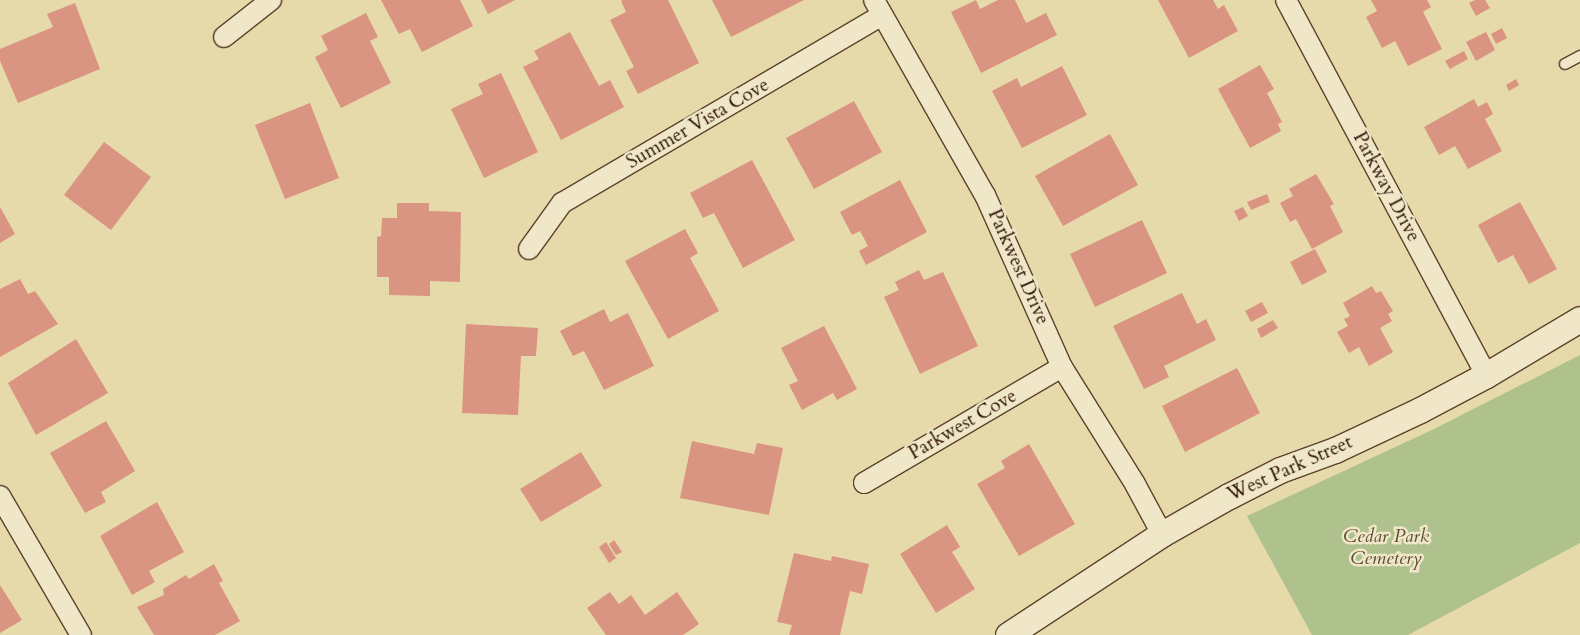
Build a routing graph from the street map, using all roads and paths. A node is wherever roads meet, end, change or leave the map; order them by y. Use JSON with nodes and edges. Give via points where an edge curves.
{"nodes":[{"id":1,"x":271,"y":0,"type":"edge"},
{"id":2,"x":1286,"y":0,"type":"edge"},
{"id":3,"x":878,"y":8,"type":"edge"},
{"id":4,"x":224,"y":37,"type":"dead end"},
{"id":5,"x":1580,"y":56,"type":"edge"},
{"id":6,"x":1565,"y":64,"type":"dead end"},
{"id":7,"x":529,"y":249,"type":"dead end"},
{"id":8,"x":1580,"y":319,"type":"edge"},
{"id":9,"x":1062,"y":367,"type":"junction"},
{"id":10,"x":1486,"y":375,"type":"junction"},
{"id":11,"x":864,"y":483,"type":"dead end"},
{"id":12,"x":0,"y":496,"type":"edge"},
{"id":13,"x":1162,"y":534,"type":"junction"},
{"id":14,"x":82,"y":635,"type":"edge"},
{"id":15,"x":1008,"y":635,"type":"edge"}],
"edges":[{"from":1,"to":4,"type":"street"},
{"from":2,"to":10,"type":"street","name":"Parkway Drive"},
{"from":3,"to":7,"type":"street","name":"Summer Vista Cove","via":[[562,203]]},
{"from":3,"to":9,"type":"street","name":"Parkwest Drive","via":[[985,195]]},
{"from":5,"to":6,"type":"lane"},
{"from":8,"to":10,"type":"street","name":"West Park Street"},
{"from":9,"to":11,"type":"street","name":"Parkwest Cove"},
{"from":9,"to":13,"type":"street","name":"Parkwest Drive","via":[[1135,484]]},
{"from":10,"to":13,"type":"street","name":"West Park Street","via":[[1420,410],[1246,487]]},
{"from":12,"to":14,"type":"street"},
{"from":13,"to":15,"type":"street","name":"West Park Street"}]}
